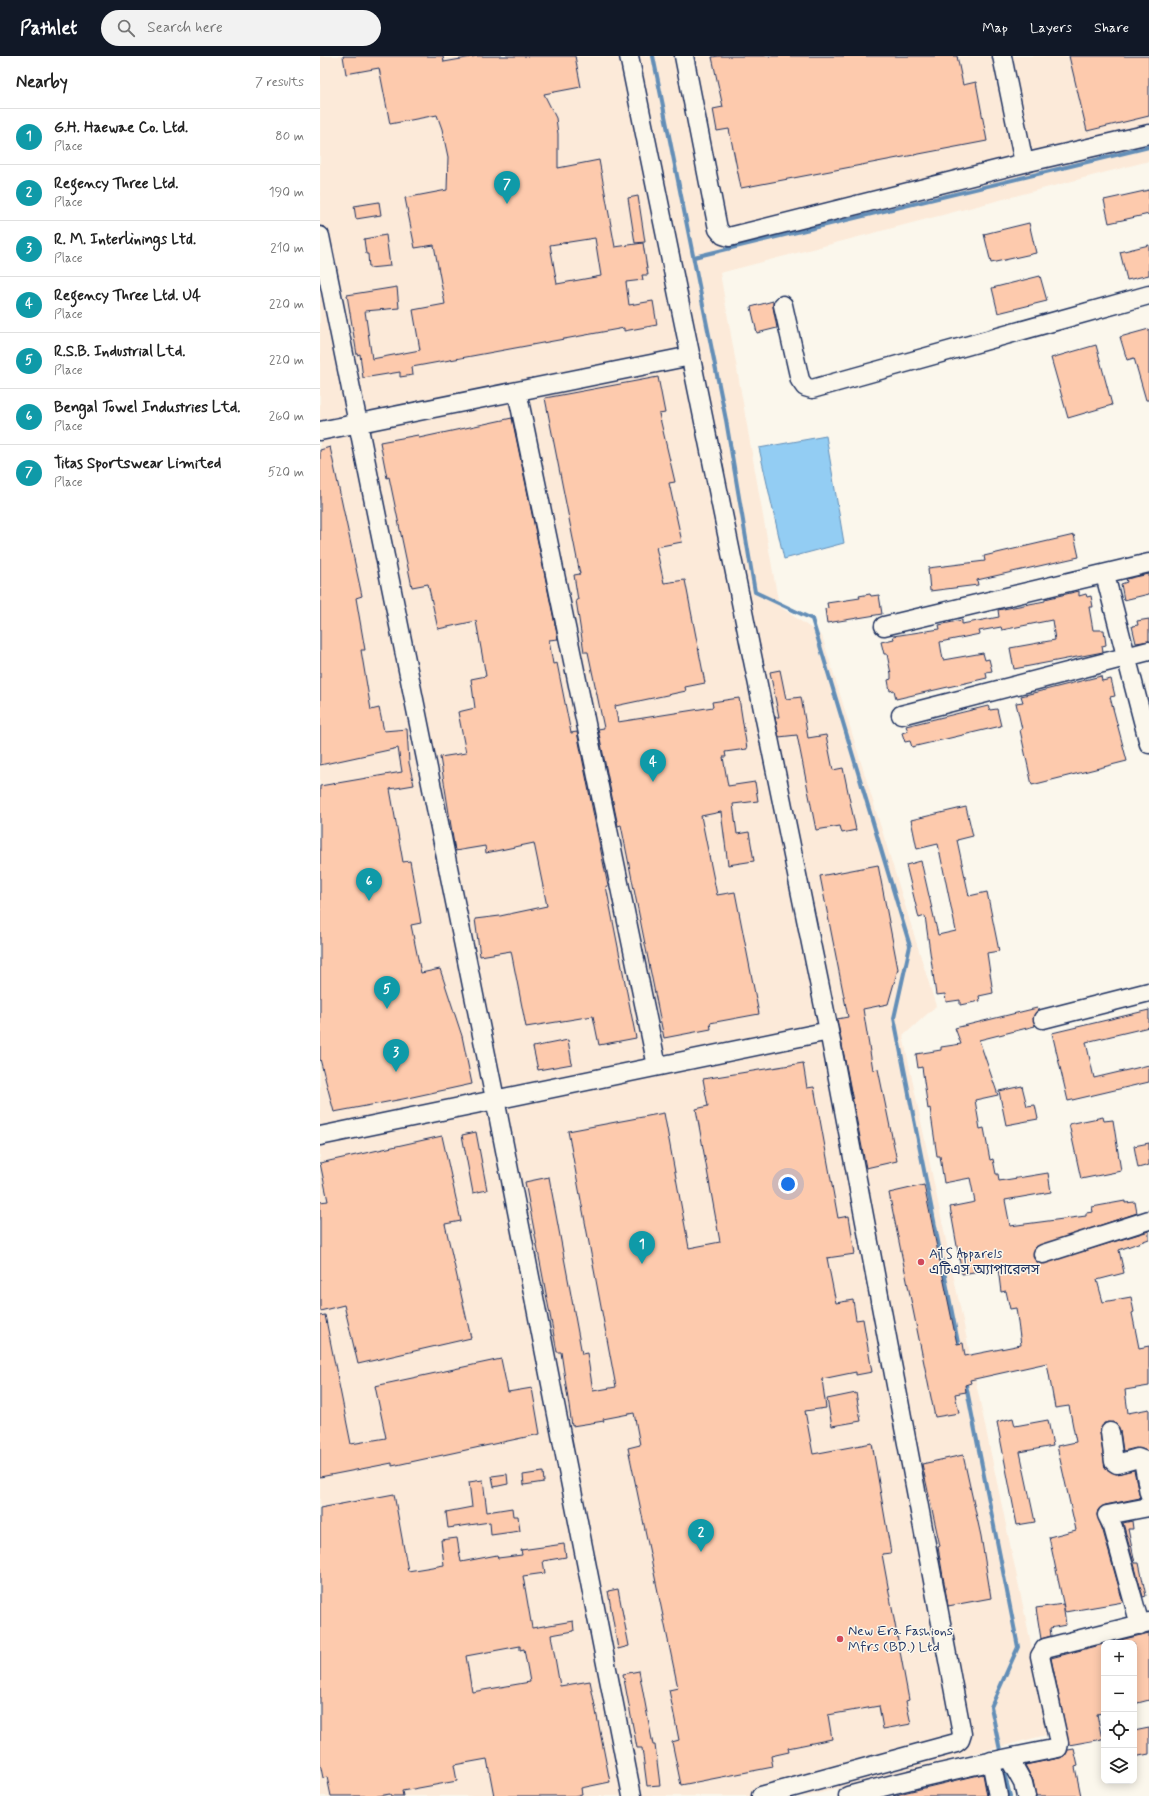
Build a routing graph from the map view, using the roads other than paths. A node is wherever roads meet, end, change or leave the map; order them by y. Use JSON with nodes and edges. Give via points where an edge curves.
{"nodes":[{"id":1,"x":629,"y":56,"type":"edge"},
{"id":2,"x":684,"y":56,"type":"edge"},
{"id":3,"x":1002,"y":56,"type":"edge"},
{"id":4,"x":1149,"y":134,"type":"edge"},
{"id":5,"x":1024,"y":163,"type":"junction"},
{"id":6,"x":320,"y":236,"type":"edge"},
{"id":7,"x":1149,"y":295,"type":"edge"},
{"id":8,"x":783,"y":306,"type":"dead end"},
{"id":9,"x":691,"y":356,"type":"junction"},
{"id":10,"x":517,"y":391,"type":"junction"},
{"id":11,"x":358,"y":422,"type":"junction"},
{"id":12,"x":320,"y":430,"type":"edge"},
{"id":13,"x":1149,"y":563,"type":"edge"},
{"id":14,"x":1104,"y":575,"type":"junction"},
{"id":15,"x":884,"y":626,"type":"dead end"},
{"id":16,"x":1149,"y":651,"type":"edge"},
{"id":17,"x":1126,"y":657,"type":"junction"},
{"id":18,"x":901,"y":715,"type":"dead end"},
{"id":19,"x":1149,"y":744,"type":"edge"},
{"id":20,"x":1149,"y":992,"type":"edge"},
{"id":21,"x":1043,"y":1019,"type":"dead end"},
{"id":22,"x":829,"y":1030,"type":"junction"},
{"id":23,"x":657,"y":1066,"type":"junction"},
{"id":24,"x":495,"y":1099,"type":"junction"},
{"id":25,"x":320,"y":1136,"type":"edge"},
{"id":26,"x":1149,"y":1220,"type":"edge"},
{"id":27,"x":1043,"y":1254,"type":"dead end"},
{"id":28,"x":1110,"y":1432,"type":"dead end"},
{"id":29,"x":1149,"y":1493,"type":"edge"},
{"id":30,"x":1149,"y":1507,"type":"edge"},
{"id":31,"x":1145,"y":1623,"type":"edge"},
{"id":32,"x":1009,"y":1758,"type":"junction"},
{"id":33,"x":991,"y":1760,"type":"junction"},
{"id":34,"x":632,"y":1796,"type":"edge"},
{"id":35,"x":761,"y":1796,"type":"edge"},
{"id":36,"x":848,"y":1796,"type":"edge"},
{"id":37,"x":998,"y":1796,"type":"edge"},
{"id":38,"x":1026,"y":1796,"type":"edge"}],
"edges":[{"from":1,"to":9,"type":"street"},
{"from":2,"to":5,"type":"street","via":[[718,229],[723,236],[729,237]]},
{"from":3,"to":5,"type":"street"},
{"from":4,"to":5,"type":"street"},
{"from":6,"to":11,"type":"street"},
{"from":7,"to":8,"type":"street","via":[[812,389],[805,388],[800,380]]},
{"from":9,"to":10,"type":"street"},
{"from":9,"to":22,"type":"street"},
{"from":10,"to":11,"type":"street"},
{"from":10,"to":23,"type":"street"},
{"from":11,"to":12,"type":"street"},
{"from":11,"to":24,"type":"street"},
{"from":13,"to":14,"type":"street"},
{"from":14,"to":15,"type":"street"},
{"from":14,"to":17,"type":"street"},
{"from":16,"to":17,"type":"street"},
{"from":17,"to":18,"type":"street"},
{"from":17,"to":19,"type":"street"},
{"from":20,"to":21,"type":"street"},
{"from":22,"to":23,"type":"street"},
{"from":22,"to":35,"type":"street","via":[[962,1734],[956,1743]]},
{"from":23,"to":24,"type":"street"},
{"from":24,"to":25,"type":"street"},
{"from":24,"to":34,"type":"street"},
{"from":26,"to":27,"type":"street"},
{"from":28,"to":29,"type":"street","via":[[1114,1462],[1117,1464],[1138,1458],[1142,1460]]},
{"from":30,"to":31,"type":"street","via":[[1107,1515]]},
{"from":31,"to":32,"type":"street","via":[[1042,1650],[1040,1656],[1058,1748]]},
{"from":32,"to":33,"type":"street"},
{"from":32,"to":38,"type":"street","via":[[1023,1783]]},
{"from":33,"to":36,"type":"street"},
{"from":33,"to":37,"type":"street"}]}
